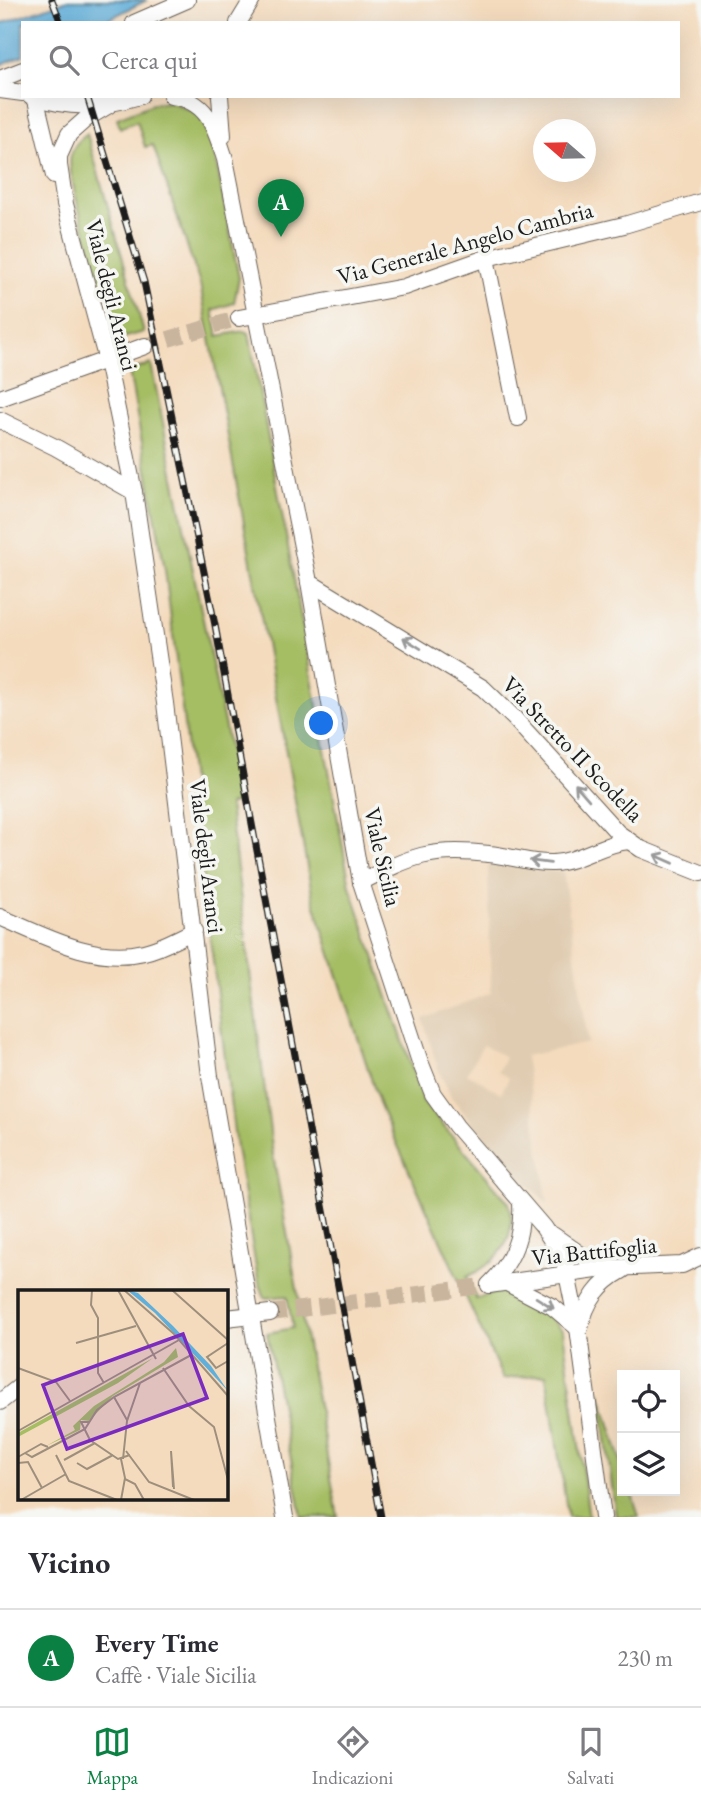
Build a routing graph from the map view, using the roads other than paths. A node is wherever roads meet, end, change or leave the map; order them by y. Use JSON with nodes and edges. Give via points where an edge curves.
{"nodes":[{"id":1,"x":187,"y":0,"type":"edge"},
{"id":2,"x":239,"y":0,"type":"edge"},
{"id":3,"x":252,"y":0,"type":"edge"},
{"id":4,"x":139,"y":21,"type":"edge"},
{"id":5,"x":236,"y":21,"type":"edge"},
{"id":6,"x":237,"y":21,"type":"edge"},
{"id":7,"x":21,"y":71,"type":"edge"},
{"id":8,"x":0,"y":79,"type":"edge"},
{"id":9,"x":0,"y":90,"type":"edge"},
{"id":10,"x":21,"y":94,"type":"edge"},
{"id":11,"x":32,"y":98,"type":"edge"},
{"id":12,"x":38,"y":98,"type":"edge"},
{"id":13,"x":133,"y":98,"type":"edge"},
{"id":14,"x":179,"y":98,"type":"edge"},
{"id":15,"x":219,"y":98,"type":"edge"},
{"id":16,"x":109,"y":105,"type":"junction"},
{"id":17,"x":225,"y":159,"type":"junction"},
{"id":18,"x":701,"y":202,"type":"edge"},
{"id":19,"x":65,"y":204,"type":"junction"},
{"id":20,"x":486,"y":258,"type":"junction"},
{"id":21,"x":258,"y":314,"type":"junction"},
{"id":22,"x":239,"y":318,"type":"tunnel mouth"},
{"id":23,"x":145,"y":346,"type":"tunnel mouth"},
{"id":24,"x":107,"y":361,"type":"junction"},
{"id":25,"x":0,"y":398,"type":"edge"},
{"id":26,"x":518,"y":418,"type":"dead end"},
{"id":27,"x":0,"y":420,"type":"edge"},
{"id":28,"x":134,"y":492,"type":"junction"},
{"id":29,"x":309,"y":582,"type":"junction"},
{"id":30,"x":629,"y":841,"type":"junction"},
{"id":31,"x":701,"y":873,"type":"edge"},
{"id":32,"x":361,"y":882,"type":"junction"},
{"id":33,"x":0,"y":918,"type":"edge"},
{"id":34,"x":194,"y":931,"type":"junction"},
{"id":35,"x":521,"y":1203,"type":"junction"},
{"id":36,"x":543,"y":1227,"type":"junction"},
{"id":37,"x":701,"y":1256,"type":"edge"},
{"id":38,"x":618,"y":1268,"type":"junction"},
{"id":39,"x":569,"y":1273,"type":"junction"},
{"id":40,"x":507,"y":1283,"type":"junction"},
{"id":41,"x":261,"y":1314,"type":"junction"},
{"id":42,"x":228,"y":1318,"type":"edge"},
{"id":43,"x":578,"y":1333,"type":"junction"},
{"id":44,"x":18,"y":1388,"type":"edge"},
{"id":45,"x":0,"y":1402,"type":"edge"},
{"id":46,"x":285,"y":1517,"type":"edge"},
{"id":47,"x":603,"y":1517,"type":"edge"}],
"edges":[{"from":1,"to":4,"type":"street"},
{"from":2,"to":5,"type":"street"},
{"from":3,"to":6,"type":"street"},
{"from":7,"to":8,"type":"street"},
{"from":9,"to":10,"type":"street"},
{"from":11,"to":19,"type":"street"},
{"from":12,"to":16,"type":"street","via":[[69,107]]},
{"from":13,"to":16,"type":"street"},
{"from":14,"to":17,"type":"street","via":[[192,101],[208,114]]},
{"from":15,"to":17,"type":"street"},
{"from":16,"to":19,"type":"street","via":[[88,118],[63,144],[59,165]]},
{"from":17,"to":21,"type":"street","name":"Viale Sicilia"},
{"from":18,"to":20,"type":"street","name":"Via Generale Angelo Cambria"},
{"from":19,"to":24,"type":"street","name":"Viale degli Aranci"},
{"from":20,"to":21,"type":"street","name":"Via Generale Angelo Cambria","via":[[377,293]]},
{"from":20,"to":26,"type":"street"},
{"from":21,"to":22,"type":"street","name":"Via Generale Angelo Cambria"},
{"from":21,"to":29,"type":"street","name":"Viale Sicilia"},
{"from":23,"to":24,"type":"street"},
{"from":24,"to":25,"type":"street"},
{"from":24,"to":28,"type":"street","name":"Viale degli Aranci"},
{"from":27,"to":28,"type":"street"},
{"from":28,"to":34,"type":"street","name":"Viale degli Aranci"},
{"from":30,"to":29,"type":"street","name":"Via Stretto II Scodella","one_way":true,"via":[[491,695]]},
{"from":29,"to":32,"type":"street","name":"Viale Sicilia"},
{"from":31,"to":30,"type":"street","name":"Via Stretto II Scodella","one_way":true},
{"from":30,"to":32,"type":"street","one_way":true,"via":[[554,863],[434,851],[406,859]]},
{"from":32,"to":35,"type":"street","name":"Viale Sicilia","via":[[426,1079],[450,1118]]},
{"from":33,"to":34,"type":"street","via":[[78,949],[115,955],[143,952]]},
{"from":34,"to":41,"type":"street","name":"Viale degli Aranci","via":[[210,1076]]},
{"from":35,"to":36,"type":"street","name":"Viale Sicilia"},
{"from":35,"to":40,"type":"street","name":"Via Battifoglia","via":[[516,1248],[489,1285]]},
{"from":36,"to":38,"type":"street","via":[[590,1261]]},
{"from":36,"to":39,"type":"street","name":"Viale Sicilia"},
{"from":37,"to":38,"type":"street","name":"Via Battifoglia","via":[[682,1265]]},
{"from":38,"to":39,"type":"street","name":"Via Battifoglia"},
{"from":38,"to":43,"type":"street","via":[[595,1291]]},
{"from":39,"to":40,"type":"street","name":"Via Battifoglia"},
{"from":39,"to":43,"type":"street","name":"Viale Sicilia"},
{"from":40,"to":43,"type":"street","one_way":true,"via":[[545,1303]]},
{"from":41,"to":42,"type":"street"},
{"from":41,"to":46,"type":"street","name":"Viale degli Aranci"},
{"from":43,"to":47,"type":"street","name":"Viale Sicilia"},
{"from":44,"to":45,"type":"street"}]}
